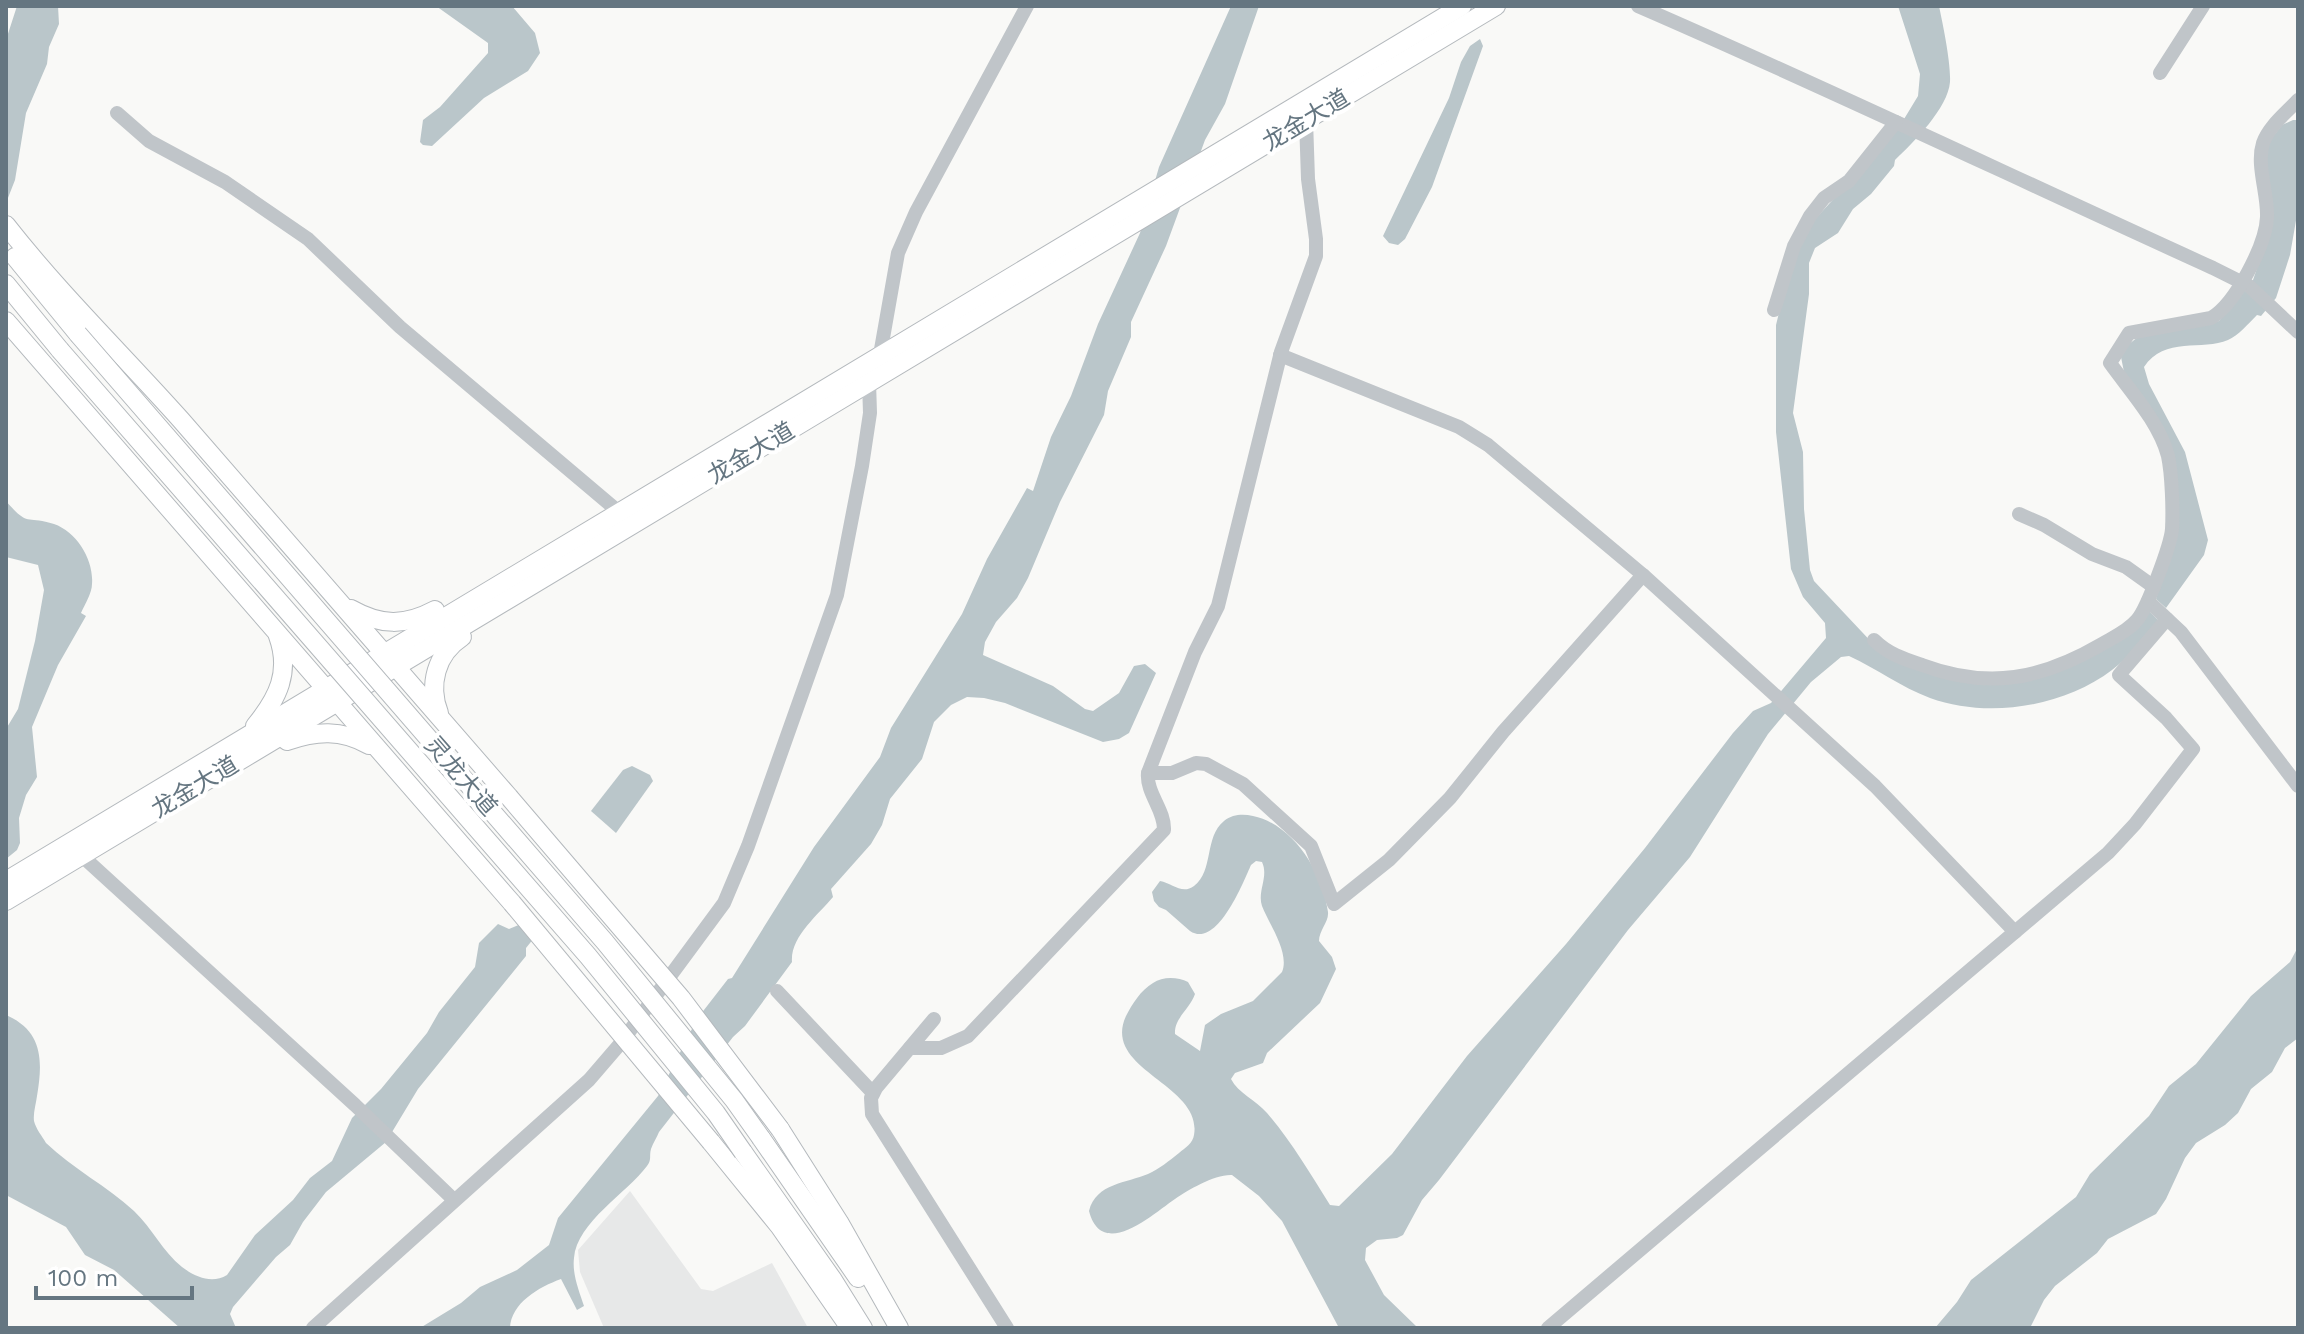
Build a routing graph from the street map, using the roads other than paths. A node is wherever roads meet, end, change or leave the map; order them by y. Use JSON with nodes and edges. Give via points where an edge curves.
{"nodes":[{"id":1,"x":1027,"y":6,"type":"edge"},
{"id":2,"x":1462,"y":6,"type":"edge"},
{"id":3,"x":1496,"y":6,"type":"edge"},
{"id":4,"x":1638,"y":6,"type":"edge"},
{"id":5,"x":2203,"y":6,"type":"edge"},
{"id":6,"x":2160,"y":73,"type":"dead end"},
{"id":7,"x":2298,"y":100,"type":"edge"},
{"id":8,"x":117,"y":113,"type":"dead end"},
{"id":9,"x":1306,"y":120,"type":"junction"},
{"id":10,"x":1898,"y":123,"type":"junction"},
{"id":11,"x":6,"y":225,"type":"edge"},
{"id":12,"x":13,"y":244,"type":"edge"},
{"id":13,"x":2246,"y":284,"type":"junction"},
{"id":14,"x":10,"y":289,"type":"edge"},
{"id":15,"x":1774,"y":310,"type":"dead end"},
{"id":16,"x":8,"y":324,"type":"edge"},
{"id":17,"x":2298,"y":332,"type":"edge"},
{"id":18,"x":880,"y":355,"type":"junction"},
{"id":19,"x":1280,"y":355,"type":"junction"},
{"id":20,"x":869,"y":382,"type":"junction"},
{"id":21,"x":619,"y":512,"type":"junction"},
{"id":22,"x":2019,"y":514,"type":"dead end"},
{"id":23,"x":556,"y":560,"type":"junction"},
{"id":24,"x":1643,"y":575,"type":"junction"},
{"id":25,"x":2151,"y":594,"type":"junction"},
{"id":26,"x":342,"y":604,"type":"junction"},
{"id":27,"x":2167,"y":619,"type":"junction"},
{"id":28,"x":275,"y":630,"type":"junction"},
{"id":29,"x":1874,"y":640,"type":"dead end"},
{"id":30,"x":390,"y":660,"type":"junction"},
{"id":31,"x":331,"y":695,"type":"junction"},
{"id":32,"x":447,"y":725,"type":"junction"},
{"id":33,"x":249,"y":745,"type":"junction"},
{"id":34,"x":388,"y":761,"type":"junction"},
{"id":35,"x":1148,"y":773,"type":"junction"},
{"id":36,"x":2298,"y":786,"type":"edge"},
{"id":37,"x":81,"y":855,"type":"junction"},
{"id":38,"x":6,"y":881,"type":"edge"},
{"id":39,"x":6,"y":901,"type":"edge"},
{"id":40,"x":2015,"y":932,"type":"junction"},
{"id":41,"x":777,"y":991,"type":"dead end"},
{"id":42,"x":934,"y":1019,"type":"dead end"},
{"id":43,"x":910,"y":1048,"type":"junction"},
{"id":44,"x":873,"y":1093,"type":"junction"},
{"id":45,"x":454,"y":1200,"type":"junction"},
{"id":46,"x":313,"y":1328,"type":"edge"},
{"id":47,"x":850,"y":1328,"type":"edge"},
{"id":48,"x":863,"y":1328,"type":"edge"},
{"id":49,"x":889,"y":1328,"type":"edge"},
{"id":50,"x":899,"y":1328,"type":"edge"},
{"id":51,"x":1007,"y":1328,"type":"edge"},
{"id":52,"x":1548,"y":1328,"type":"edge"}],
"edges":[{"from":1,"to":18,"type":"street","via":[[898,253]]},
{"from":2,"to":18,"type":"main road","name":"龙金大道"},
{"from":3,"to":9,"type":"main road","name":"龙金大道"},
{"from":4,"to":10,"type":"street"},
{"from":5,"to":6,"type":"street"},
{"from":7,"to":13,"type":"street","via":[[2263,143],[2267,223]]},
{"from":8,"to":21,"type":"street","via":[[149,141],[225,182],[308,239],[400,327]]},
{"from":9,"to":19,"type":"street","via":[[1317,251]]},
{"from":9,"to":20,"type":"main road","name":"龙金大道"},
{"from":10,"to":13,"type":"street"},
{"from":10,"to":15,"type":"street","via":[[1849,181],[1824,198],[1810,216],[1794,246]]},
{"from":11,"to":12,"type":"main road"},
{"from":12,"to":26,"type":"main road","via":[[142,376]]},
{"from":12,"to":49,"type":"main road","name":"灵龙大道","bridge":true,"via":[[19,262],[78,334],[605,942],[725,1088]]},
{"from":13,"to":17,"type":"street"},
{"from":13,"to":25,"type":"street","via":[[2211,318],[2129,333],[2110,363],[2155,428],[2168,460],[2172,533]]},
{"from":14,"to":48,"type":"main road","name":"灵龙大道","bridge":true,"via":[[588,956],[716,1113]]},
{"from":16,"to":28,"type":"main road"},
{"from":18,"to":21,"type":"main road","name":"龙金大道"},
{"from":19,"to":24,"type":"street","via":[[1479,438]]},
{"from":19,"to":35,"type":"street","via":[[1218,606]]},
{"from":20,"to":23,"type":"main road","name":"龙金大道"},
{"from":20,"to":45,"type":"street","via":[[870,413],[837,595],[724,903],[602,1066]]},
{"from":21,"to":23,"type":"main road","name":"龙金大道"},
{"from":22,"to":25,"type":"street","via":[[2126,567]]},
{"from":23,"to":26,"type":"main road","via":[[507,570],[408,622],[377,621]]},
{"from":23,"to":30,"type":"main road","name":"龙金大道"},
{"from":23,"to":32,"type":"main road","via":[[538,591],[446,651],[434,685],[438,711]]},
{"from":24,"to":35,"type":"street","via":[[1450,798],[1389,860],[1334,904],[1311,846],[1243,784],[1200,763],[1172,773]]},
{"from":24,"to":40,"type":"street","via":[[1875,786]]},
{"from":25,"to":27,"type":"street"},
{"from":25,"to":29,"type":"street","via":[[2125,631],[2051,670],[2016,678],[1947,675],[1889,653]]},
{"from":26,"to":30,"type":"main road"},
{"from":27,"to":36,"type":"street"},
{"from":27,"to":40,"type":"street","via":[[2119,675],[2193,749],[2120,841]]},
{"from":28,"to":31,"type":"main road"},
{"from":28,"to":33,"type":"main road","via":[[283,654],[282,682]]},
{"from":30,"to":31,"type":"main road","name":"龙金大道"},
{"from":30,"to":32,"type":"main road"},
{"from":31,"to":33,"type":"main road","name":"龙金大道"},
{"from":31,"to":34,"type":"main road"},
{"from":32,"to":50,"type":"main road","bridge":true,"via":[[681,998],[780,1129]]},
{"from":33,"to":34,"type":"main road","via":[[330,732],[359,740]]},
{"from":33,"to":37,"type":"main road","name":"龙金大道"},
{"from":33,"to":38,"type":"main road","name":"龙金大道"},
{"from":34,"to":47,"type":"main road","bridge":true,"via":[[711,1142],[780,1227]]},
{"from":35,"to":43,"type":"street","via":[[1164,821],[1160,837],[968,1036],[941,1048]]},
{"from":37,"to":39,"type":"main road","name":"龙金大道"},
{"from":37,"to":45,"type":"street"},
{"from":40,"to":52,"type":"street"},
{"from":41,"to":44,"type":"street"},
{"from":42,"to":43,"type":"street"},
{"from":43,"to":44,"type":"street"},
{"from":44,"to":51,"type":"street","via":[[873,1119]]},
{"from":45,"to":46,"type":"street"}]}
